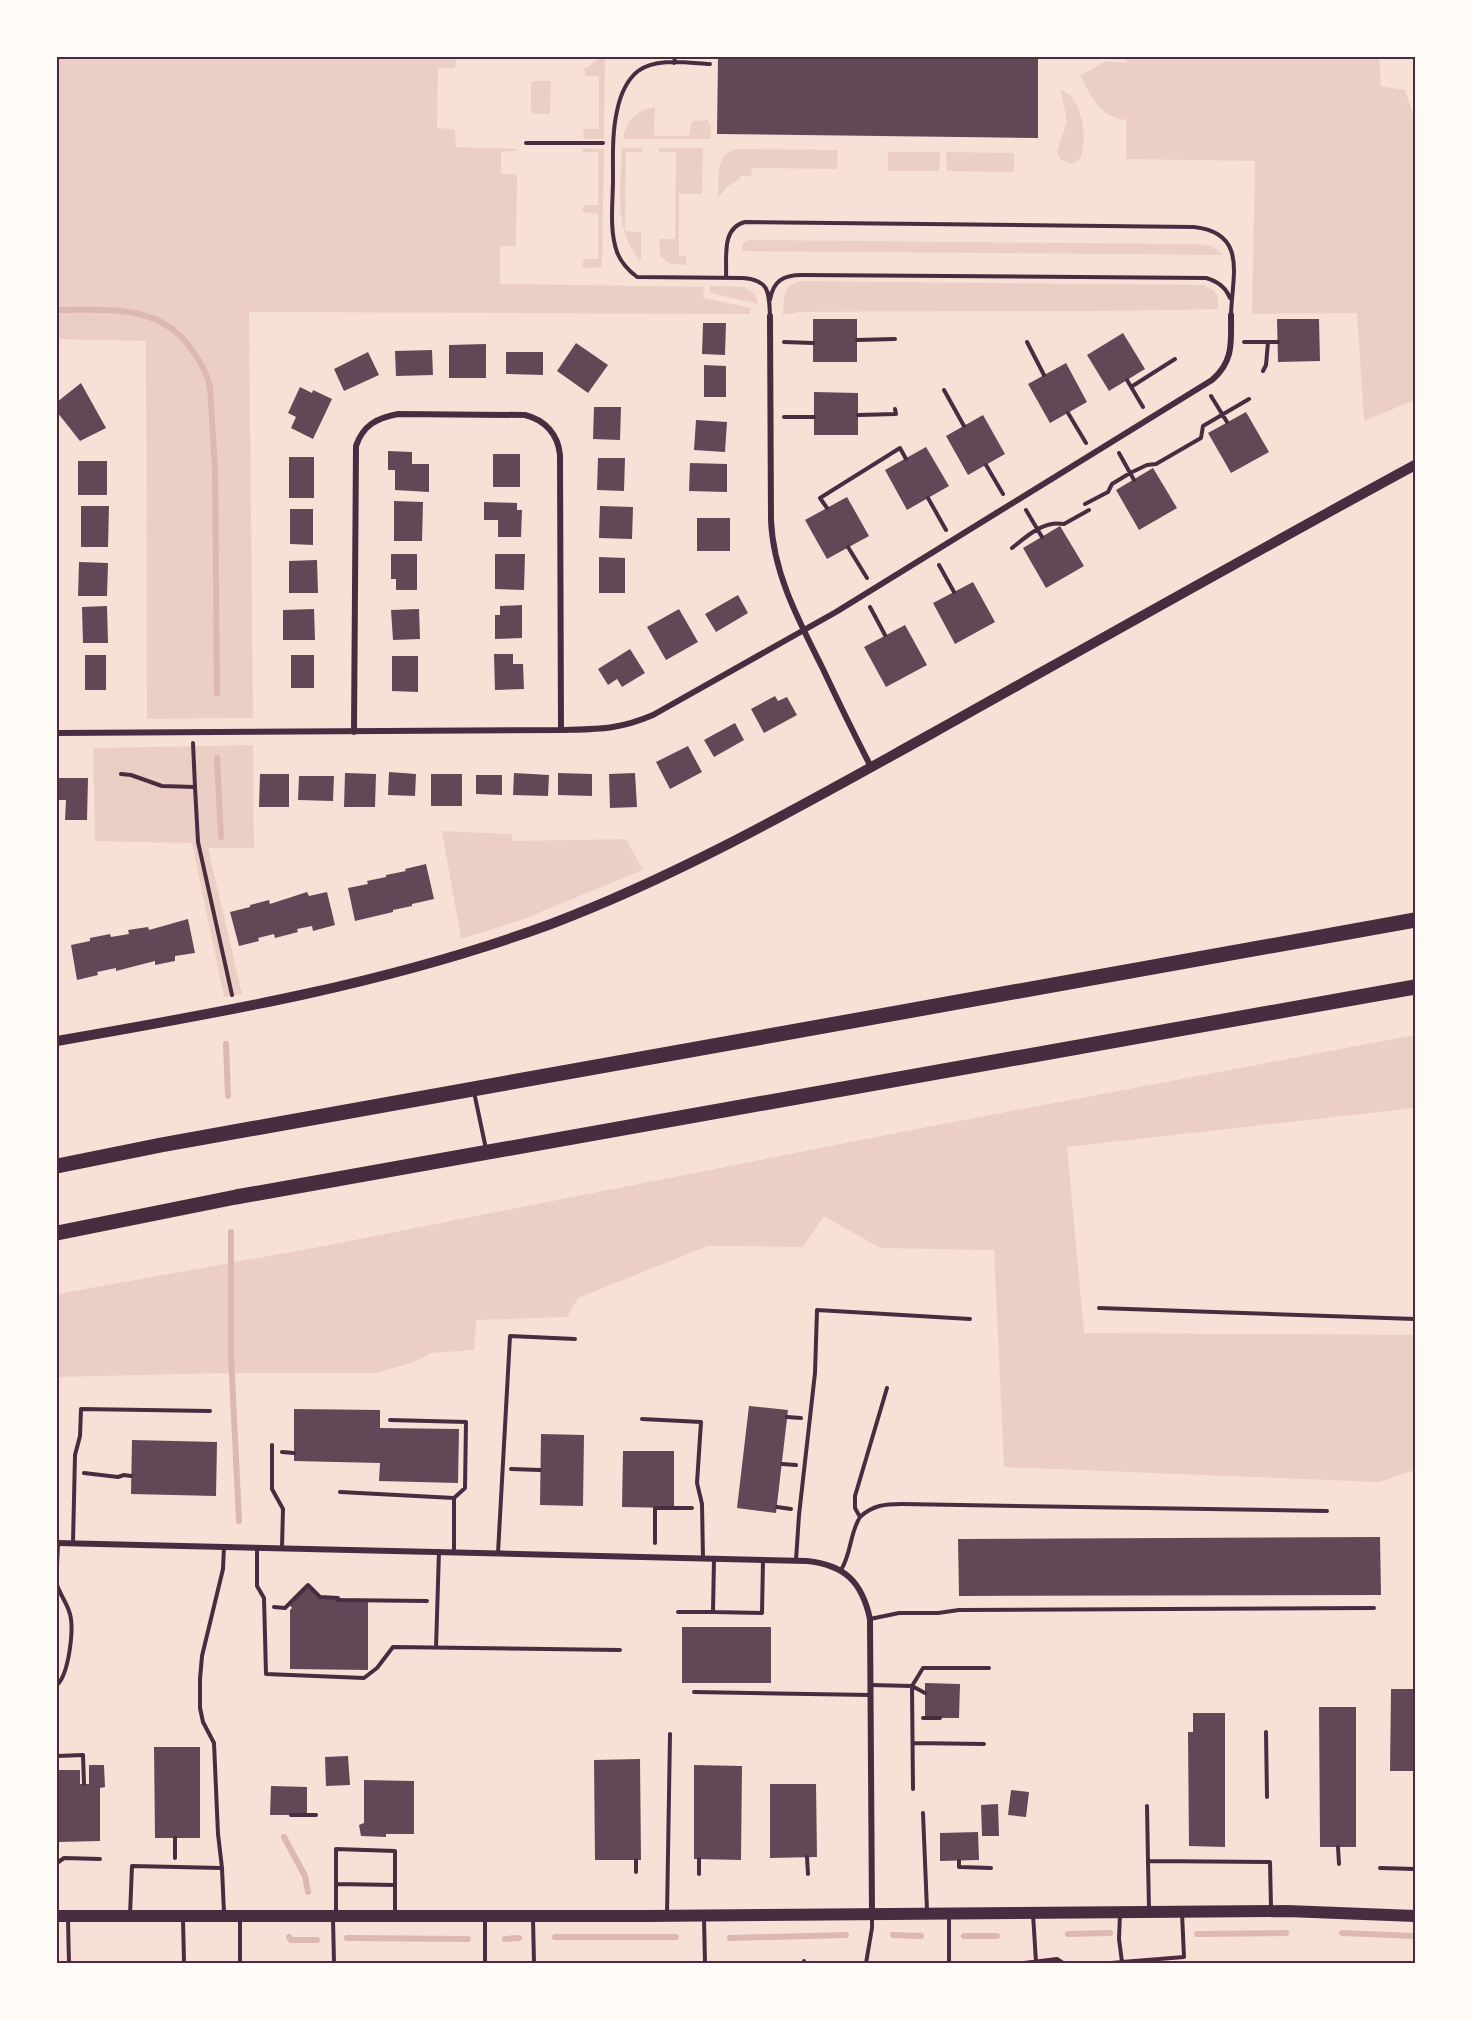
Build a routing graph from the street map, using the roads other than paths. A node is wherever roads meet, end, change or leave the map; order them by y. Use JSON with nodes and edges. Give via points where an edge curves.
{"nodes":[{"id":1,"x":675,"y":57,"type":"edge"},
{"id":2,"x":674,"y":63,"type":"junction"},
{"id":3,"x":710,"y":64,"type":"dead end"},
{"id":4,"x":726,"y":278,"type":"junction"},
{"id":5,"x":770,"y":300,"type":"junction"},
{"id":6,"x":1231,"y":302,"type":"junction"},
{"id":7,"x":1231,"y":315,"type":"joint"},
{"id":8,"x":770,"y":316,"type":"joint"},
{"id":9,"x":1415,"y":465,"type":"edge"},
{"id":10,"x":804,"y":630,"type":"junction"},
{"id":11,"x":561,"y":730,"type":"junction"},
{"id":12,"x":354,"y":732,"type":"junction"},
{"id":13,"x":57,"y":733,"type":"edge"},
{"id":14,"x":872,"y":767,"type":"junction"},
{"id":15,"x":1415,"y":920,"type":"edge"},
{"id":16,"x":1415,"y":987,"type":"edge"},
{"id":17,"x":57,"y":1041,"type":"edge"},
{"id":18,"x":474,"y":1089,"type":"junction"},
{"id":19,"x":486,"y":1153,"type":"junction"},
{"id":20,"x":57,"y":1166,"type":"edge"},
{"id":21,"x":57,"y":1233,"type":"edge"},
{"id":22,"x":1099,"y":1308,"type":"dead end"},
{"id":23,"x":970,"y":1319,"type":"dead end"},
{"id":24,"x":1415,"y":1319,"type":"edge"},
{"id":25,"x":575,"y":1339,"type":"dead end"},
{"id":26,"x":887,"y":1388,"type":"dead end"},
{"id":27,"x":210,"y":1411,"type":"dead end"},
{"id":28,"x":642,"y":1419,"type":"dead end"},
{"id":29,"x":390,"y":1420,"type":"dead end"},
{"id":30,"x":272,"y":1445,"type":"dead end"},
{"id":31,"x":340,"y":1492,"type":"dead end"},
{"id":32,"x":454,"y":1498,"type":"junction"},
{"id":33,"x":1327,"y":1511,"type":"dead end"},
{"id":34,"x":860,"y":1517,"type":"junction"},
{"id":35,"x":57,"y":1543,"type":"edge"},
{"id":36,"x":73,"y":1543,"type":"junction"},
{"id":37,"x":224,"y":1546,"type":"junction"},
{"id":38,"x":257,"y":1547,"type":"junction"},
{"id":39,"x":282,"y":1548,"type":"junction"},
{"id":40,"x":439,"y":1551,"type":"junction"},
{"id":41,"x":454,"y":1552,"type":"junction"},
{"id":42,"x":498,"y":1553,"type":"junction"},
{"id":43,"x":703,"y":1558,"type":"junction"},
{"id":44,"x":714,"y":1558,"type":"junction"},
{"id":45,"x":763,"y":1560,"type":"junction"},
{"id":46,"x":796,"y":1560,"type":"junction"},
{"id":47,"x":57,"y":1566,"type":"edge"},
{"id":48,"x":841,"y":1570,"type":"junction"},
{"id":49,"x":57,"y":1585,"type":"edge"},
{"id":50,"x":1374,"y":1608,"type":"dead end"},
{"id":51,"x":678,"y":1612,"type":"dead end"},
{"id":52,"x":713,"y":1612,"type":"junction"},
{"id":53,"x":870,"y":1619,"type":"junction"},
{"id":54,"x":436,"y":1648,"type":"junction"},
{"id":55,"x":620,"y":1650,"type":"dead end"},
{"id":56,"x":989,"y":1668,"type":"dead end"},
{"id":57,"x":57,"y":1685,"type":"edge"},
{"id":58,"x":871,"y":1685,"type":"junction"},
{"id":59,"x":912,"y":1686,"type":"junction"},
{"id":60,"x":694,"y":1692,"type":"dead end"},
{"id":61,"x":925,"y":1693,"type":"dead end"},
{"id":62,"x":871,"y":1695,"type":"junction"},
{"id":63,"x":1266,"y":1732,"type":"dead end"},
{"id":64,"x":670,"y":1734,"type":"dead end"},
{"id":65,"x":913,"y":1743,"type":"junction"},
{"id":66,"x":984,"y":1744,"type":"dead end"},
{"id":67,"x":57,"y":1756,"type":"edge"},
{"id":68,"x":84,"y":1784,"type":"dead end"},
{"id":69,"x":913,"y":1789,"type":"dead end"},
{"id":70,"x":1267,"y":1797,"type":"dead end"},
{"id":71,"x":1147,"y":1806,"type":"dead end"},
{"id":72,"x":923,"y":1813,"type":"dead end"},
{"id":73,"x":100,"y":1859,"type":"dead end"},
{"id":74,"x":1148,"y":1861,"type":"junction"},
{"id":75,"x":57,"y":1863,"type":"edge"},
{"id":76,"x":222,"y":1868,"type":"junction"},
{"id":77,"x":1380,"y":1868,"type":"dead end"},
{"id":78,"x":1415,"y":1869,"type":"edge"},
{"id":79,"x":336,"y":1884,"type":"junction"},
{"id":80,"x":395,"y":1885,"type":"junction"},
{"id":81,"x":1271,"y":1911,"type":"junction"},
{"id":82,"x":1120,"y":1912,"type":"junction"},
{"id":83,"x":1149,"y":1912,"type":"junction"},
{"id":84,"x":1182,"y":1912,"type":"junction"},
{"id":85,"x":1032,"y":1913,"type":"junction"},
{"id":86,"x":872,"y":1914,"type":"junction"},
{"id":87,"x":927,"y":1914,"type":"junction"},
{"id":88,"x":949,"y":1914,"type":"junction"},
{"id":89,"x":667,"y":1915,"type":"junction"},
{"id":90,"x":704,"y":1915,"type":"junction"},
{"id":91,"x":63,"y":1916,"type":"edge"},
{"id":92,"x":129,"y":1916,"type":"junction"},
{"id":93,"x":183,"y":1916,"type":"junction"},
{"id":94,"x":224,"y":1916,"type":"junction"},
{"id":95,"x":240,"y":1916,"type":"junction"},
{"id":96,"x":334,"y":1916,"type":"junction"},
{"id":97,"x":395,"y":1916,"type":"junction"},
{"id":98,"x":485,"y":1916,"type":"junction"},
{"id":99,"x":533,"y":1916,"type":"junction"},
{"id":100,"x":1415,"y":1916,"type":"edge"},
{"id":101,"x":1184,"y":1957,"type":"junction"},
{"id":102,"x":1036,"y":1962,"type":"edge"},
{"id":103,"x":1122,"y":1962,"type":"edge"},
{"id":104,"x":69,"y":1963,"type":"edge"},
{"id":105,"x":184,"y":1963,"type":"edge"},
{"id":106,"x":240,"y":1963,"type":"edge"},
{"id":107,"x":334,"y":1963,"type":"edge"},
{"id":108,"x":486,"y":1963,"type":"edge"},
{"id":109,"x":534,"y":1963,"type":"edge"},
{"id":110,"x":705,"y":1963,"type":"edge"},
{"id":111,"x":866,"y":1963,"type":"edge"},
{"id":112,"x":949,"y":1963,"type":"edge"},
{"id":113,"x":1024,"y":1963,"type":"edge"},
{"id":114,"x":1063,"y":1963,"type":"edge"},
{"id":115,"x":1111,"y":1963,"type":"edge"},
{"id":116,"x":1185,"y":1963,"type":"edge"}],
"edges":[{"from":1,"to":2,"type":"lane"},
{"from":2,"to":3,"type":"lane"},
{"from":2,"to":4,"type":"lane","via":[[644,67],[622,93],[616,111],[613,235],[625,268],[637,277]]},
{"from":4,"to":5,"type":"lane","via":[[757,280]]},
{"from":4,"to":6,"type":"lane","via":[[728,236],[736,225],[745,222],[1194,226],[1217,233],[1233,252]]},
{"from":5,"to":6,"type":"lane","via":[[777,281],[802,274],[1206,278],[1225,289]]},
{"from":5,"to":8,"type":"lane"},
{"from":6,"to":7,"type":"lane"},
{"from":7,"to":10,"type":"street","via":[[1229,359],[1212,380]]},
{"from":8,"to":10,"type":"street","via":[[771,537],[778,568]]},
{"from":9,"to":14,"type":"street"},
{"from":10,"to":11,"type":"street","via":[[638,721],[614,728]]},
{"from":10,"to":14,"type":"street"},
{"from":11,"to":12,"type":"street"},
{"from":11,"to":12,"type":"street","via":[[560,455],[556,437],[543,422],[525,415],[398,414],[385,416],[365,428],[356,446]]},
{"from":12,"to":13,"type":"street"},
{"from":14,"to":17,"type":"street","via":[[681,867],[553,923],[423,966],[325,990]]},
{"from":15,"to":18,"type":"highway"},
{"from":16,"to":19,"type":"highway"},
{"from":18,"to":19,"type":"lane"},
{"from":18,"to":20,"type":"highway"},
{"from":19,"to":21,"type":"highway"},
{"from":22,"to":24,"type":"lane"},
{"from":23,"to":46,"type":"lane","via":[[818,1310]]},
{"from":25,"to":42,"type":"lane","via":[[510,1336]]},
{"from":26,"to":34,"type":"lane","via":[[855,1496]]},
{"from":27,"to":36,"type":"lane","via":[[81,1409],[75,1455]]},
{"from":28,"to":43,"type":"lane","via":[[701,1422],[697,1483]]},
{"from":29,"to":32,"type":"lane","via":[[465,1422],[465,1488]]},
{"from":30,"to":39,"type":"lane","via":[[272,1489],[283,1509]]},
{"from":31,"to":32,"type":"lane"},
{"from":32,"to":41,"type":"lane"},
{"from":33,"to":34,"type":"lane","via":[[882,1504]]},
{"from":34,"to":48,"type":"lane"},
{"from":35,"to":36,"type":"street"},
{"from":35,"to":47,"type":"lane"},
{"from":36,"to":37,"type":"street"},
{"from":37,"to":38,"type":"street"},
{"from":37,"to":76,"type":"lane","via":[[223,1569],[200,1679],[203,1722],[214,1743]]},
{"from":38,"to":39,"type":"street"},
{"from":38,"to":54,"type":"lane","via":[[257,1586],[264,1598],[266,1674],[364,1678],[393,1647]]},
{"from":39,"to":40,"type":"street"},
{"from":40,"to":41,"type":"street"},
{"from":40,"to":54,"type":"lane"},
{"from":41,"to":42,"type":"street"},
{"from":42,"to":43,"type":"street"},
{"from":43,"to":44,"type":"street"},
{"from":44,"to":45,"type":"street"},
{"from":44,"to":52,"type":"lane"},
{"from":45,"to":46,"type":"street"},
{"from":45,"to":52,"type":"lane","via":[[762,1613]]},
{"from":46,"to":48,"type":"street","via":[[828,1564]]},
{"from":48,"to":53,"type":"street","via":[[860,1588]]},
{"from":49,"to":57,"type":"lane","via":[[72,1627],[65,1672]]},
{"from":50,"to":53,"type":"lane","via":[[959,1610],[899,1613]]},
{"from":51,"to":52,"type":"lane"},
{"from":53,"to":58,"type":"street"},
{"from":54,"to":55,"type":"lane"},
{"from":56,"to":59,"type":"lane","via":[[923,1668]]},
{"from":58,"to":59,"type":"lane"},
{"from":58,"to":62,"type":"street"},
{"from":59,"to":61,"type":"lane"},
{"from":59,"to":65,"type":"lane"},
{"from":60,"to":62,"type":"lane"},
{"from":62,"to":86,"type":"street"},
{"from":63,"to":70,"type":"lane"},
{"from":64,"to":89,"type":"lane"},
{"from":65,"to":66,"type":"lane"},
{"from":65,"to":69,"type":"lane"},
{"from":67,"to":68,"type":"lane","via":[[83,1755]]},
{"from":71,"to":74,"type":"lane"},
{"from":72,"to":87,"type":"lane"},
{"from":73,"to":75,"type":"lane","via":[[64,1858]]},
{"from":74,"to":81,"type":"lane","via":[[1270,1862]]},
{"from":74,"to":83,"type":"lane"},
{"from":76,"to":92,"type":"lane","via":[[132,1866]]},
{"from":76,"to":94,"type":"lane"},
{"from":77,"to":78,"type":"lane"},
{"from":79,"to":80,"type":"lane"},
{"from":79,"to":80,"type":"lane","via":[[336,1849],[395,1851]]},
{"from":79,"to":96,"type":"lane"},
{"from":80,"to":97,"type":"lane"},
{"from":81,"to":84,"type":"main road"},
{"from":81,"to":100,"type":"main road"},
{"from":82,"to":83,"type":"main road"},
{"from":82,"to":85,"type":"main road"},
{"from":82,"to":103,"type":"lane"},
{"from":83,"to":84,"type":"main road"},
{"from":84,"to":101,"type":"lane"},
{"from":85,"to":88,"type":"main road"},
{"from":85,"to":102,"type":"lane"},
{"from":86,"to":87,"type":"main road"},
{"from":86,"to":90,"type":"main road"},
{"from":86,"to":111,"type":"lane"},
{"from":87,"to":88,"type":"main road"},
{"from":88,"to":112,"type":"lane"},
{"from":89,"to":90,"type":"main road"},
{"from":89,"to":99,"type":"main road"},
{"from":90,"to":110,"type":"lane"},
{"from":91,"to":92,"type":"main road"},
{"from":91,"to":104,"type":"lane"},
{"from":92,"to":93,"type":"main road"},
{"from":93,"to":94,"type":"main road"},
{"from":93,"to":105,"type":"lane"},
{"from":94,"to":95,"type":"main road"},
{"from":95,"to":96,"type":"main road"},
{"from":95,"to":106,"type":"lane"},
{"from":96,"to":97,"type":"main road"},
{"from":96,"to":107,"type":"lane"},
{"from":97,"to":98,"type":"main road"},
{"from":98,"to":99,"type":"main road"},
{"from":98,"to":108,"type":"lane"},
{"from":99,"to":109,"type":"lane"},
{"from":101,"to":103,"type":"lane"},
{"from":101,"to":116,"type":"lane"},
{"from":102,"to":113,"type":"lane"},
{"from":102,"to":114,"type":"lane","via":[[1058,1959]]},
{"from":103,"to":115,"type":"lane"}]}
